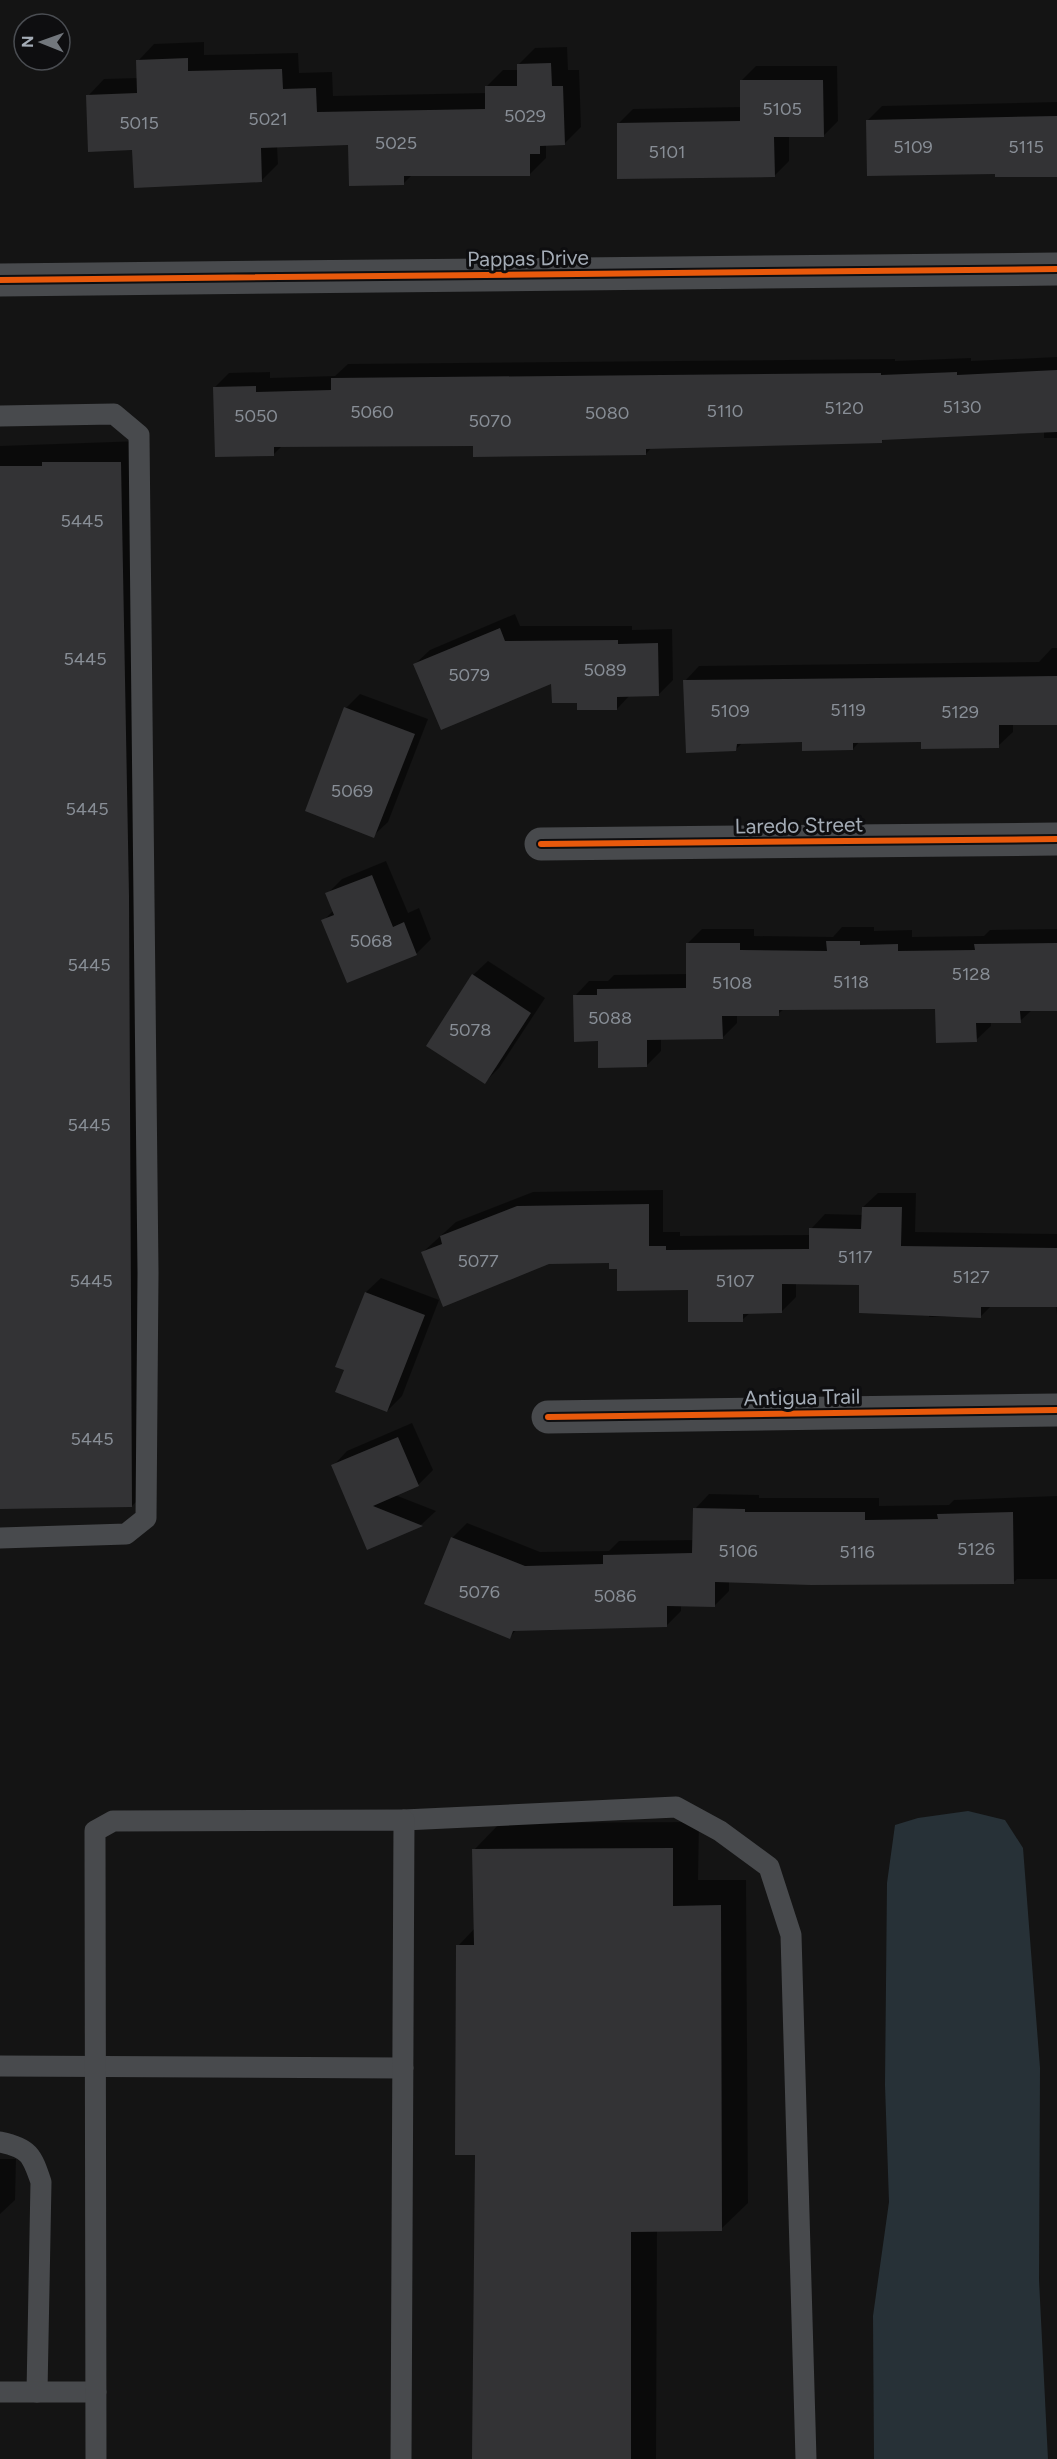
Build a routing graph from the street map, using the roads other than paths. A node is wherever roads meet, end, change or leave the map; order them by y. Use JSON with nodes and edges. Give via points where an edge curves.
{"nodes":[{"id":1,"x":1057,"y":269,"type":"edge"},
{"id":2,"x":0,"y":280,"type":"edge"},
{"id":3,"x":0,"y":416,"type":"edge"},
{"id":4,"x":1057,"y":839,"type":"edge"},
{"id":5,"x":541,"y":844,"type":"dead end"},
{"id":6,"x":1057,"y":1410,"type":"edge"},
{"id":7,"x":548,"y":1417,"type":"dead end"},
{"id":8,"x":0,"y":1538,"type":"edge"},
{"id":9,"x":404,"y":1820,"type":"junction"},
{"id":10,"x":0,"y":2066,"type":"edge"},
{"id":11,"x":95,"y":2068,"type":"junction"},
{"id":12,"x":403,"y":2068,"type":"junction"},
{"id":13,"x":0,"y":2142,"type":"edge"},
{"id":14,"x":0,"y":2392,"type":"edge"},
{"id":15,"x":37,"y":2392,"type":"junction"},
{"id":16,"x":96,"y":2392,"type":"junction"},
{"id":17,"x":96,"y":2459,"type":"edge"},
{"id":18,"x":401,"y":2459,"type":"edge"},
{"id":19,"x":806,"y":2459,"type":"edge"}],
"edges":[{"from":1,"to":2,"type":"street","name":"Pappas Drive"},
{"from":3,"to":8,"type":"lane","via":[[114,414],[139,435],[148,1273],[146,1518],[126,1534]]},
{"from":4,"to":5,"type":"street","name":"Laredo Street"},
{"from":6,"to":7,"type":"street","name":"Antigua Trail"},
{"from":9,"to":11,"type":"lane","via":[[113,1821],[94,1831]]},
{"from":9,"to":12,"type":"lane"},
{"from":9,"to":19,"type":"lane","via":[[676,1807],[720,1831],[769,1868],[791,1935]]},
{"from":10,"to":11,"type":"lane"},
{"from":11,"to":12,"type":"lane"},
{"from":11,"to":16,"type":"lane"},
{"from":12,"to":18,"type":"lane"},
{"from":13,"to":15,"type":"lane","via":[[17,2146],[33,2157],[41,2182]]},
{"from":14,"to":15,"type":"lane"},
{"from":15,"to":16,"type":"lane"},
{"from":16,"to":17,"type":"lane"}]}
